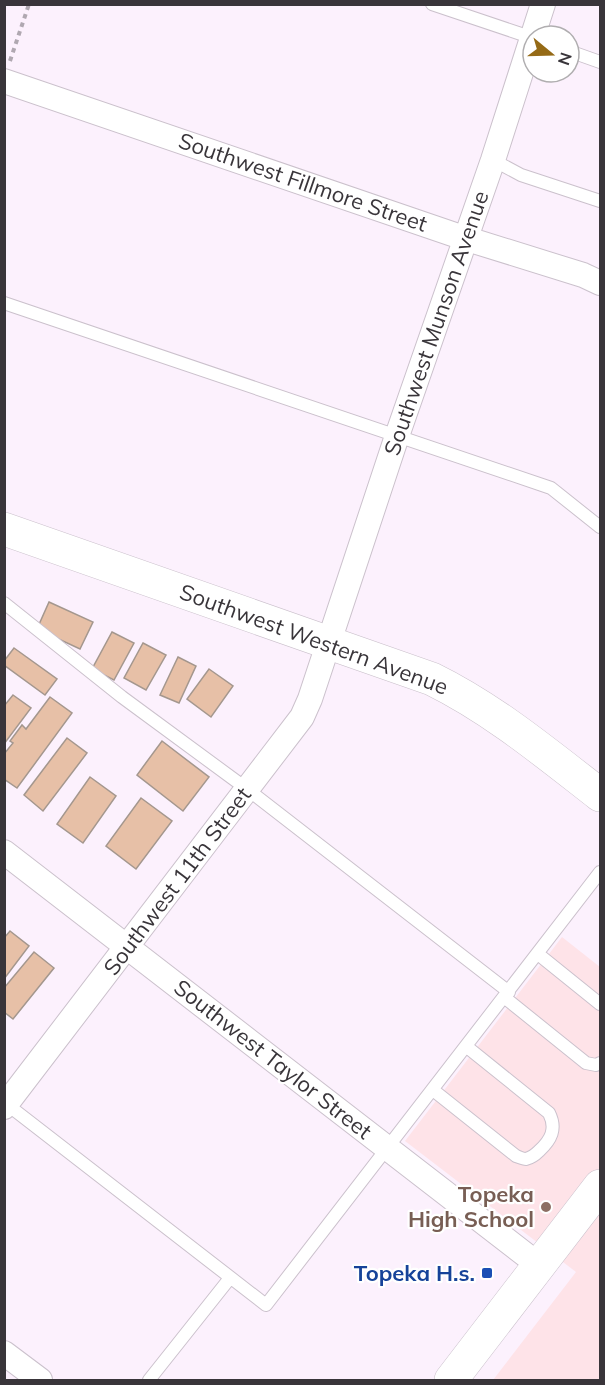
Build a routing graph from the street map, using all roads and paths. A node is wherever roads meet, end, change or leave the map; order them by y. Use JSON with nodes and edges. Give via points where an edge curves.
{"nodes":[{"id":1,"x":29,"y":4,"type":"edge"},
{"id":2,"x":432,"y":4,"type":"edge"},
{"id":3,"x":543,"y":4,"type":"edge"},
{"id":4,"x":537,"y":24,"type":"edge"},
{"id":5,"x":521,"y":34,"type":"edge"},
{"id":6,"x":581,"y":55,"type":"edge"},
{"id":7,"x":600,"y":62,"type":"edge"},
{"id":8,"x":521,"y":72,"type":"edge"},
{"id":9,"x":6,"y":75,"type":"edge"},
{"id":10,"x":492,"y":160,"type":"junction"},
{"id":11,"x":600,"y":201,"type":"edge"},
{"id":12,"x":464,"y":238,"type":"junction"},
{"id":13,"x":600,"y":284,"type":"edge"},
{"id":14,"x":4,"y":303,"type":"edge"},
{"id":15,"x":397,"y":436,"type":"junction"},
{"id":16,"x":600,"y":527,"type":"edge"},
{"id":17,"x":4,"y":529,"type":"edge"},
{"id":18,"x":4,"y":603,"type":"edge"},
{"id":19,"x":328,"y":642,"type":"junction"},
{"id":20,"x":247,"y":789,"type":"junction"},
{"id":21,"x":600,"y":795,"type":"edge"},
{"id":22,"x":4,"y":852,"type":"edge"},
{"id":23,"x":600,"y":872,"type":"edge"},
{"id":24,"x":127,"y":946,"type":"junction"},
{"id":25,"x":538,"y":954,"type":"junction"},
{"id":26,"x":507,"y":995,"type":"junction"},
{"id":27,"x":600,"y":1004,"type":"edge"},
{"id":28,"x":467,"y":1047,"type":"junction"},
{"id":29,"x":600,"y":1064,"type":"edge"},
{"id":30,"x":433,"y":1090,"type":"junction"},
{"id":31,"x":5,"y":1105,"type":"edge"},
{"id":32,"x":388,"y":1149,"type":"junction"},
{"id":33,"x":600,"y":1186,"type":"edge"},
{"id":34,"x":540,"y":1266,"type":"junction"},
{"id":35,"x":230,"y":1278,"type":"junction"},
{"id":36,"x":4,"y":1353,"type":"edge"},
{"id":37,"x":40,"y":1380,"type":"edge"},
{"id":38,"x":150,"y":1380,"type":"edge"},
{"id":39,"x":452,"y":1380,"type":"edge"}],
"edges":[{"from":1,"to":9,"type":"path"},
{"from":2,"to":5,"type":"lane"},
{"from":3,"to":4,"type":"street","name":"Southwest Munson Avenue"},
{"from":6,"to":7,"type":"lane"},
{"from":8,"to":10,"type":"street","name":"Southwest Munson Avenue"},
{"from":9,"to":12,"type":"street","name":"Southwest Fillmore Street"},
{"from":10,"to":11,"type":"lane","via":[[521,175]]},
{"from":10,"to":12,"type":"street","name":"Southwest Munson Avenue"},
{"from":12,"to":13,"type":"street","name":"Southwest Fillmore Street","via":[[583,275]]},
{"from":12,"to":15,"type":"street","name":"Southwest Munson Avenue"},
{"from":14,"to":15,"type":"lane"},
{"from":15,"to":16,"type":"lane","via":[[551,488]]},
{"from":15,"to":19,"type":"street","name":"Southwest Munson Avenue"},
{"from":17,"to":19,"type":"street","name":"Southwest Western Avenue"},
{"from":18,"to":20,"type":"lane"},
{"from":19,"to":20,"type":"street","name":"Southwest 11th Street","via":[[302,717]]},
{"from":19,"to":21,"type":"street","name":"Southwest Western Avenue","via":[[459,692],[508,724]]},
{"from":20,"to":24,"type":"street","name":"Southwest 11th Street"},
{"from":20,"to":26,"type":"lane"},
{"from":22,"to":24,"type":"street","name":"Southwest Taylor Street"},
{"from":23,"to":25,"type":"lane"},
{"from":24,"to":31,"type":"street","name":"Southwest 11th Street"},
{"from":24,"to":32,"type":"street","name":"Southwest Taylor Street"},
{"from":25,"to":26,"type":"lane"},
{"from":25,"to":27,"type":"lane"},
{"from":26,"to":28,"type":"lane"},
{"from":26,"to":29,"type":"lane","via":[[586,1063]]},
{"from":28,"to":30,"type":"lane"},
{"from":28,"to":30,"type":"lane","via":[[549,1113],[554,1122],[546,1144],[526,1159],[516,1156]]},
{"from":30,"to":32,"type":"lane"},
{"from":31,"to":35,"type":"lane"},
{"from":32,"to":34,"type":"street","name":"Southwest Taylor Street"},
{"from":32,"to":35,"type":"lane","via":[[266,1305]]},
{"from":33,"to":34,"type":"street"},
{"from":34,"to":39,"type":"street"},
{"from":35,"to":38,"type":"lane"},
{"from":36,"to":37,"type":"street"}]}
